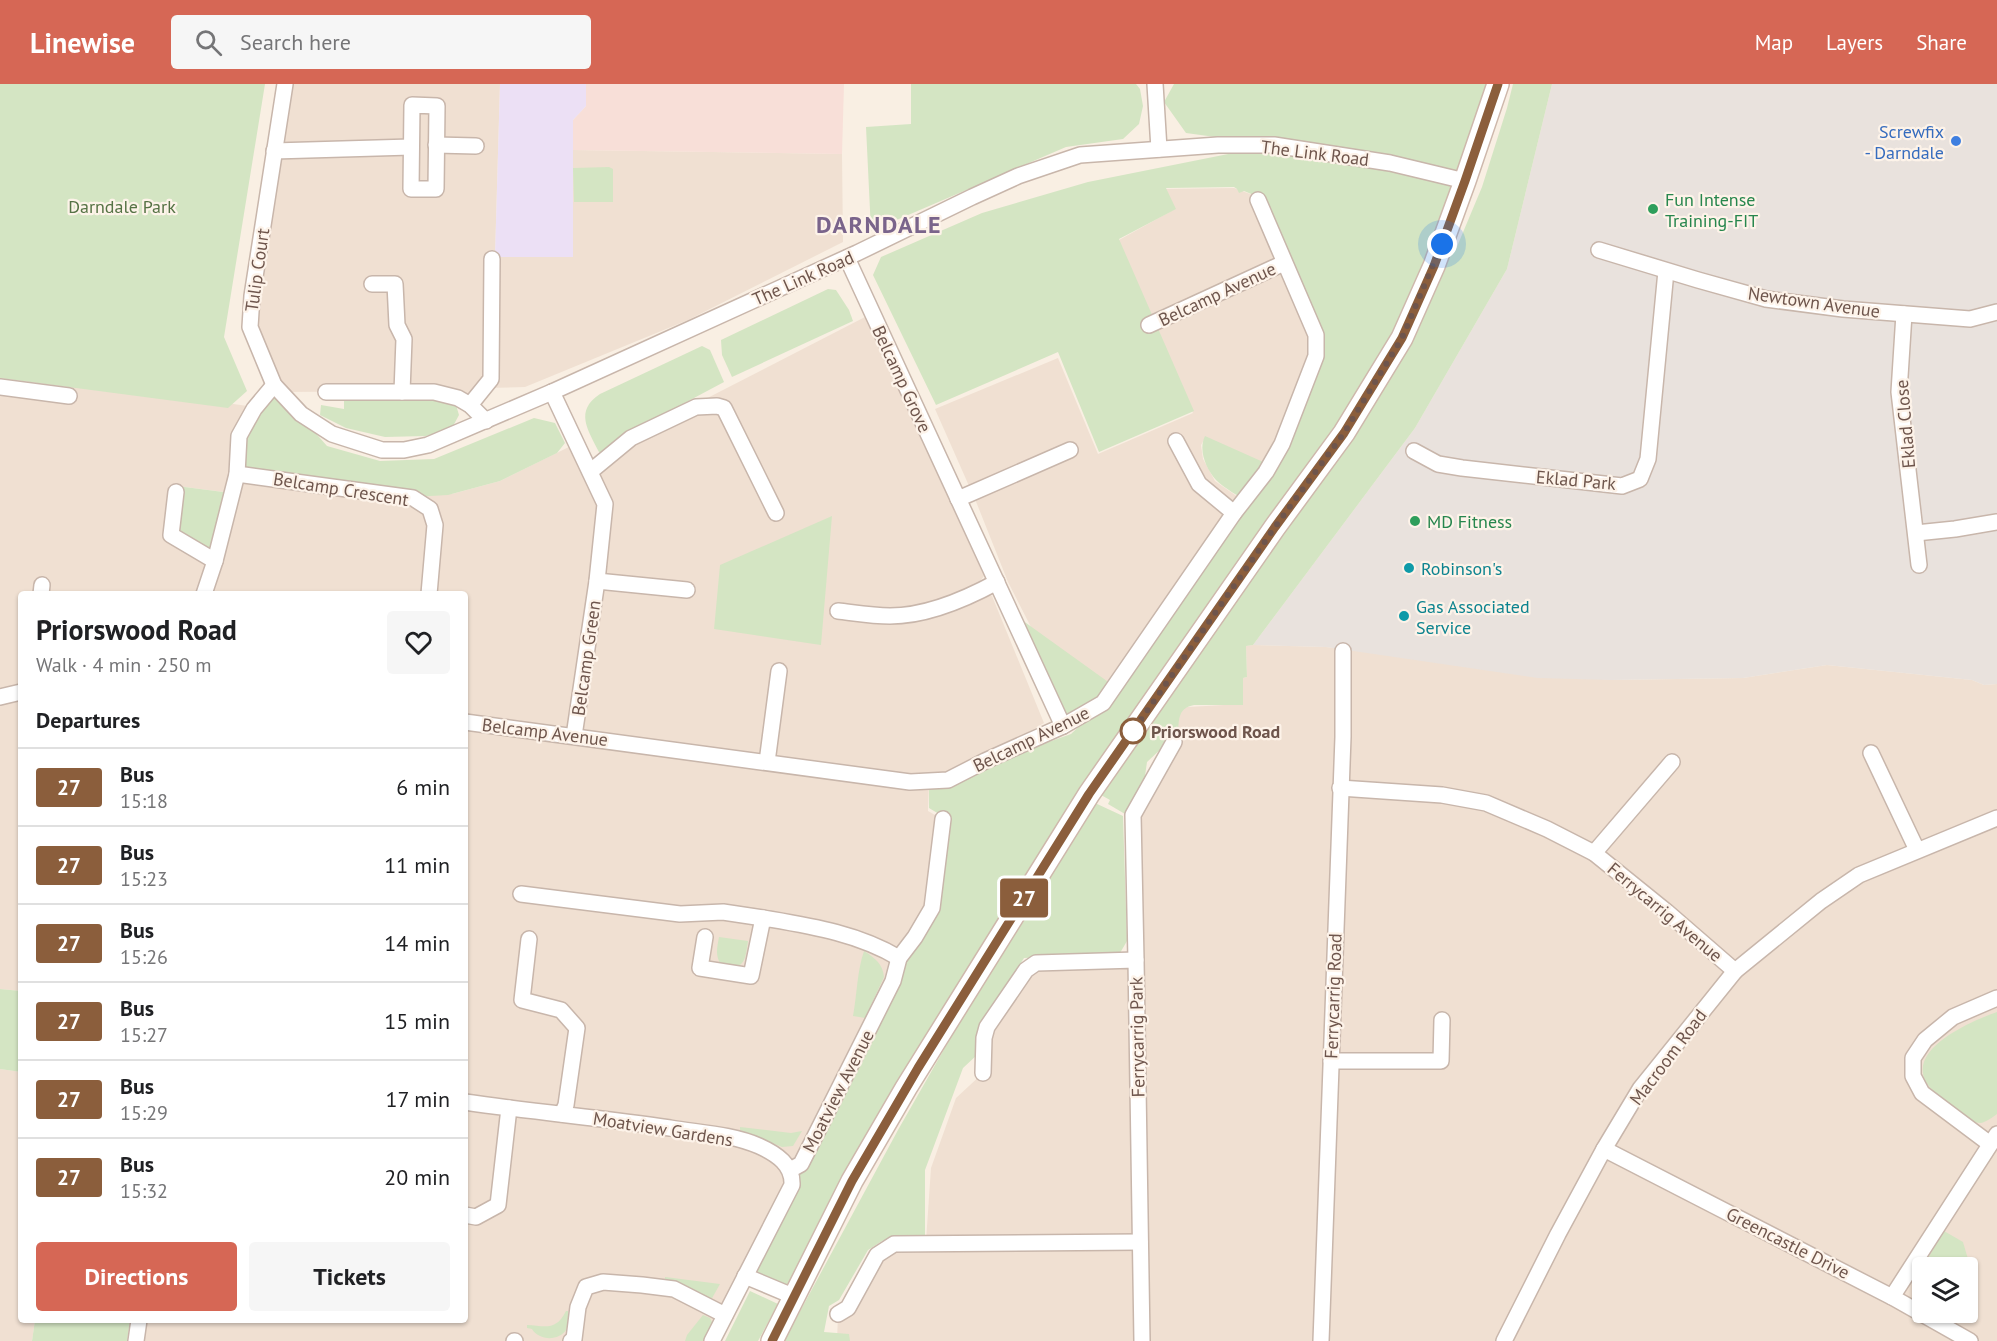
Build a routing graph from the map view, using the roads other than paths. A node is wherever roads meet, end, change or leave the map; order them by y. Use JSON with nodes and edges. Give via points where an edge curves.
{"nodes":[{"id":1,"x":285,"y":84,"type":"edge"},
{"id":2,"x":1155,"y":84,"type":"edge"},
{"id":3,"x":1498,"y":84,"type":"edge"},
{"id":4,"x":436,"y":145,"type":"junction"},
{"id":5,"x":476,"y":146,"type":"dead end"},
{"id":6,"x":411,"y":147,"type":"junction"},
{"id":7,"x":1159,"y":148,"type":"junction"},
{"id":8,"x":274,"y":151,"type":"junction"},
{"id":9,"x":1465,"y":181,"type":"junction"},
{"id":10,"x":1258,"y":200,"type":"dead end"},
{"id":11,"x":1599,"y":249,"type":"dead end"},
{"id":12,"x":847,"y":258,"type":"junction"},
{"id":13,"x":492,"y":259,"type":"dead end"},
{"id":14,"x":1284,"y":263,"type":"junction"},
{"id":15,"x":1666,"y":271,"type":"junction"},
{"id":16,"x":372,"y":284,"type":"dead end"},
{"id":17,"x":1997,"y":312,"type":"edge"},
{"id":18,"x":1904,"y":314,"type":"junction"},
{"id":19,"x":1149,"y":325,"type":"dead end"},
{"id":20,"x":274,"y":386,"type":"junction"},
{"id":21,"x":0,"y":387,"type":"edge"},
{"id":22,"x":326,"y":392,"type":"dead end"},
{"id":23,"x":402,"y":392,"type":"junction"},
{"id":24,"x":552,"y":393,"type":"junction"},
{"id":25,"x":69,"y":396,"type":"dead end"},
{"id":26,"x":470,"y":405,"type":"junction"},
{"id":27,"x":486,"y":421,"type":"junction"},
{"id":28,"x":1176,"y":441,"type":"dead end"},
{"id":29,"x":1070,"y":450,"type":"dead end"},
{"id":30,"x":1413,"y":451,"type":"dead end"},
{"id":31,"x":591,"y":471,"type":"junction"},
{"id":32,"x":237,"y":474,"type":"junction"},
{"id":33,"x":176,"y":492,"type":"dead end"},
{"id":34,"x":958,"y":499,"type":"junction"},
{"id":35,"x":776,"y":513,"type":"dead end"},
{"id":36,"x":1234,"y":513,"type":"junction"},
{"id":37,"x":1997,"y":522,"type":"edge"},
{"id":38,"x":1916,"y":533,"type":"junction"},
{"id":39,"x":215,"y":561,"type":"junction"},
{"id":40,"x":1919,"y":565,"type":"dead end"},
{"id":41,"x":597,"y":580,"type":"junction"},
{"id":42,"x":997,"y":582,"type":"junction"},
{"id":43,"x":687,"y":590,"type":"dead end"},
{"id":44,"x":205,"y":591,"type":"edge"},
{"id":45,"x":429,"y":591,"type":"edge"},
{"id":46,"x":838,"y":611,"type":"dead end"},
{"id":47,"x":1343,"y":651,"type":"dead end"},
{"id":48,"x":779,"y":671,"type":"dead end"},
{"id":49,"x":18,"y":693,"type":"edge"},
{"id":50,"x":0,"y":697,"type":"edge"},
{"id":51,"x":468,"y":722,"type":"edge"},
{"id":52,"x":1063,"y":726,"type":"junction"},
{"id":53,"x":574,"y":736,"type":"junction"},
{"id":54,"x":1174,"y":742,"type":"dead end"},
{"id":55,"x":1871,"y":753,"type":"dead end"},
{"id":56,"x":767,"y":762,"type":"junction"},
{"id":57,"x":1672,"y":762,"type":"dead end"},
{"id":58,"x":1340,"y":788,"type":"junction"},
{"id":59,"x":1997,"y":818,"type":"edge"},
{"id":60,"x":943,"y":819,"type":"dead end"},
{"id":61,"x":1917,"y":850,"type":"junction"},
{"id":62,"x":1594,"y":853,"type":"junction"},
{"id":63,"x":521,"y":894,"type":"dead end"},
{"id":64,"x":763,"y":918,"type":"junction"},
{"id":65,"x":705,"y":937,"type":"dead end"},
{"id":66,"x":529,"y":939,"type":"dead end"},
{"id":67,"x":899,"y":958,"type":"junction"},
{"id":68,"x":1136,"y":960,"type":"junction"},
{"id":69,"x":1735,"y":971,"type":"junction"},
{"id":70,"x":1997,"y":998,"type":"edge"},
{"id":71,"x":1442,"y":1020,"type":"dead end"},
{"id":72,"x":1331,"y":1061,"type":"junction"},
{"id":73,"x":983,"y":1073,"type":"dead end"},
{"id":74,"x":468,"y":1102,"type":"edge"},
{"id":75,"x":509,"y":1108,"type":"junction"},
{"id":76,"x":562,"y":1114,"type":"junction"},
{"id":77,"x":1994,"y":1139,"type":"edge"},
{"id":78,"x":1604,"y":1149,"type":"junction"},
{"id":79,"x":790,"y":1170,"type":"junction"},
{"id":80,"x":468,"y":1216,"type":"edge"},
{"id":81,"x":1140,"y":1242,"type":"junction"},
{"id":82,"x":745,"y":1276,"type":"junction"},
{"id":83,"x":795,"y":1297,"type":"junction"},
{"id":84,"x":1892,"y":1297,"type":"junction"},
{"id":85,"x":838,"y":1314,"type":"dead end"},
{"id":86,"x":725,"y":1315,"type":"junction"},
{"id":87,"x":139,"y":1323,"type":"edge"},
{"id":88,"x":136,"y":1341,"type":"edge"},
{"id":89,"x":571,"y":1341,"type":"edge"},
{"id":90,"x":712,"y":1341,"type":"edge"},
{"id":91,"x":772,"y":1341,"type":"edge"},
{"id":92,"x":1143,"y":1341,"type":"edge"},
{"id":93,"x":1321,"y":1341,"type":"edge"},
{"id":94,"x":1504,"y":1341,"type":"edge"},
{"id":95,"x":1970,"y":1341,"type":"edge"}],
"edges":[{"from":1,"to":8,"type":"street","name":"Tulip Court"},
{"from":2,"to":7,"type":"street"},
{"from":3,"to":9,"type":"street"},
{"from":4,"to":5,"type":"street"},
{"from":4,"to":6,"type":"street","via":[[436,106],[412,105]]},
{"from":4,"to":6,"type":"street","via":[[436,189],[411,189]]},
{"from":6,"to":8,"type":"street"},
{"from":7,"to":9,"type":"street","name":"The Link Road","via":[[1274,144],[1390,163]]},
{"from":7,"to":12,"type":"street","name":"The Link Road","via":[[1080,155],[1018,176]]},
{"from":8,"to":20,"type":"street","name":"Tulip Court","via":[[250,327]]},
{"from":9,"to":83,"type":"street","via":[[1402,338],[1344,433],[1089,794],[857,1172]]},
{"from":10,"to":14,"type":"street","name":"Belcamp Avenue"},
{"from":11,"to":15,"type":"street","name":"Newtown Avenue"},
{"from":12,"to":24,"type":"street","name":"The Link Road"},
{"from":12,"to":34,"type":"street","name":"Belcamp Grove"},
{"from":13,"to":26,"type":"street","via":[[491,379]]},
{"from":14,"to":19,"type":"street","name":"Belcamp Avenue"},
{"from":14,"to":36,"type":"street","name":"Belcamp Avenue","via":[[1316,335],[1316,356],[1282,444]]},
{"from":15,"to":18,"type":"street","name":"Newtown Avenue","via":[[1766,298]]},
{"from":15,"to":30,"type":"street","name":"Eklad Park","via":[[1648,459],[1640,479],[1622,486],[1462,468],[1438,464]]},
{"from":16,"to":23,"type":"street","via":[[395,284],[397,325],[404,339]]},
{"from":17,"to":18,"type":"street","name":"Newtown Avenue","via":[[1970,319]]},
{"from":18,"to":38,"type":"street","name":"Eklad Close","via":[[1899,392]]},
{"from":20,"to":27,"type":"street","name":"The Link Road","via":[[301,414],[332,434],[382,450],[428,445]]},
{"from":20,"to":32,"type":"street","via":[[254,408],[239,436]]},
{"from":21,"to":25,"type":"street"},
{"from":22,"to":23,"type":"street"},
{"from":23,"to":26,"type":"street","via":[[434,392]]},
{"from":24,"to":27,"type":"street","name":"The Link Road"},
{"from":24,"to":31,"type":"street","name":"Belcamp Green"},
{"from":26,"to":27,"type":"street"},
{"from":28,"to":36,"type":"street","via":[[1200,484]]},
{"from":29,"to":34,"type":"street"},
{"from":31,"to":35,"type":"street","via":[[631,438],[696,407],[717,406],[724,408]]},
{"from":31,"to":41,"type":"street","name":"Belcamp Green","via":[[605,504]]},
{"from":32,"to":39,"type":"street"},
{"from":32,"to":45,"type":"street","name":"Belcamp Crescent","via":[[413,498],[430,508],[435,525]]},
{"from":33,"to":39,"type":"street","via":[[171,536]]},
{"from":34,"to":42,"type":"street","name":"Belcamp Grove"},
{"from":36,"to":52,"type":"street","name":"Belcamp Avenue","via":[[1103,703]]},
{"from":37,"to":38,"type":"street"},
{"from":38,"to":40,"type":"street","name":"Eklad Close"},
{"from":39,"to":44,"type":"street"},
{"from":41,"to":43,"type":"street","name":"Belcamp Green"},
{"from":41,"to":53,"type":"street","name":"Belcamp Green"},
{"from":42,"to":46,"type":"street","via":[[928,612],[890,616]]},
{"from":42,"to":52,"type":"street","name":"Belcamp Grove"},
{"from":47,"to":58,"type":"street","name":"Ferrycarrig Road"},
{"from":48,"to":56,"type":"street"},
{"from":49,"to":50,"type":"street"},
{"from":51,"to":53,"type":"street","name":"Belcamp Avenue"},
{"from":52,"to":56,"type":"street","name":"Belcamp Avenue","via":[[948,780],[910,782]]},
{"from":53,"to":56,"type":"street","name":"Belcamp Avenue"},
{"from":54,"to":68,"type":"street","via":[[1133,815]]},
{"from":55,"to":61,"type":"street"},
{"from":57,"to":62,"type":"street","name":"Ferrycarrig Avenue"},
{"from":58,"to":62,"type":"street","name":"Ferrycarrig Avenue","via":[[1442,795],[1486,803]]},
{"from":58,"to":72,"type":"street","name":"Ferrycarrig Road"},
{"from":59,"to":61,"type":"street","name":"Macroom Road"},
{"from":60,"to":67,"type":"street","name":"Moatview Avenue","via":[[932,908]]},
{"from":61,"to":69,"type":"street","name":"Macroom Road","via":[[1859,875]]},
{"from":62,"to":69,"type":"street","name":"Ferrycarrig Avenue"},
{"from":63,"to":64,"type":"street","via":[[680,914],[723,912]]},
{"from":64,"to":65,"type":"street","via":[[751,976],[700,968]]},
{"from":64,"to":67,"type":"street","via":[[845,934]]},
{"from":66,"to":76,"type":"street","via":[[522,1000],[561,1010],[577,1028]]},
{"from":67,"to":79,"type":"street","name":"Moatview Avenue","via":[[893,981],[804,1158],[797,1168]]},
{"from":68,"to":73,"type":"street","name":"Ferrycarrig Park","via":[[1036,963],[1026,970],[987,1027]]},
{"from":68,"to":81,"type":"street","name":"Ferrycarrig Park"},
{"from":69,"to":78,"type":"street","name":"Macroom Road","via":[[1640,1089]]},
{"from":70,"to":77,"type":"street","via":[[1953,1017],[1925,1040],[1913,1058],[1913,1076],[1922,1093]]},
{"from":71,"to":72,"type":"street","via":[[1442,1061]]},
{"from":72,"to":93,"type":"street","name":"Ferrycarrig Road"},
{"from":74,"to":75,"type":"street","name":"Moatview Gardens"},
{"from":75,"to":76,"type":"street","name":"Moatview Gardens"},
{"from":75,"to":80,"type":"street","via":[[498,1205],[476,1217]]},
{"from":76,"to":79,"type":"street","name":"Moatview Gardens","via":[[732,1137],[760,1146]]},
{"from":77,"to":84,"type":"street"},
{"from":78,"to":84,"type":"street","name":"Greencastle Drive"},
{"from":78,"to":94,"type":"street","name":"Macroom Road"},
{"from":79,"to":82,"type":"street","name":"Moatview Avenue","via":[[792,1185]]},
{"from":81,"to":85,"type":"street","via":[[894,1244],[877,1255],[849,1308]]},
{"from":81,"to":92,"type":"street","name":"Ferrycarrig Park"},
{"from":82,"to":83,"type":"street"},
{"from":82,"to":86,"type":"street","name":"Moatview Avenue"},
{"from":83,"to":91,"type":"street"},
{"from":84,"to":95,"type":"street","name":"Greencastle Drive"},
{"from":86,"to":89,"type":"street","via":[[674,1289],[603,1282],[586,1287]]},
{"from":86,"to":90,"type":"street","name":"Moatview Avenue"},
{"from":87,"to":88,"type":"street"}]}
